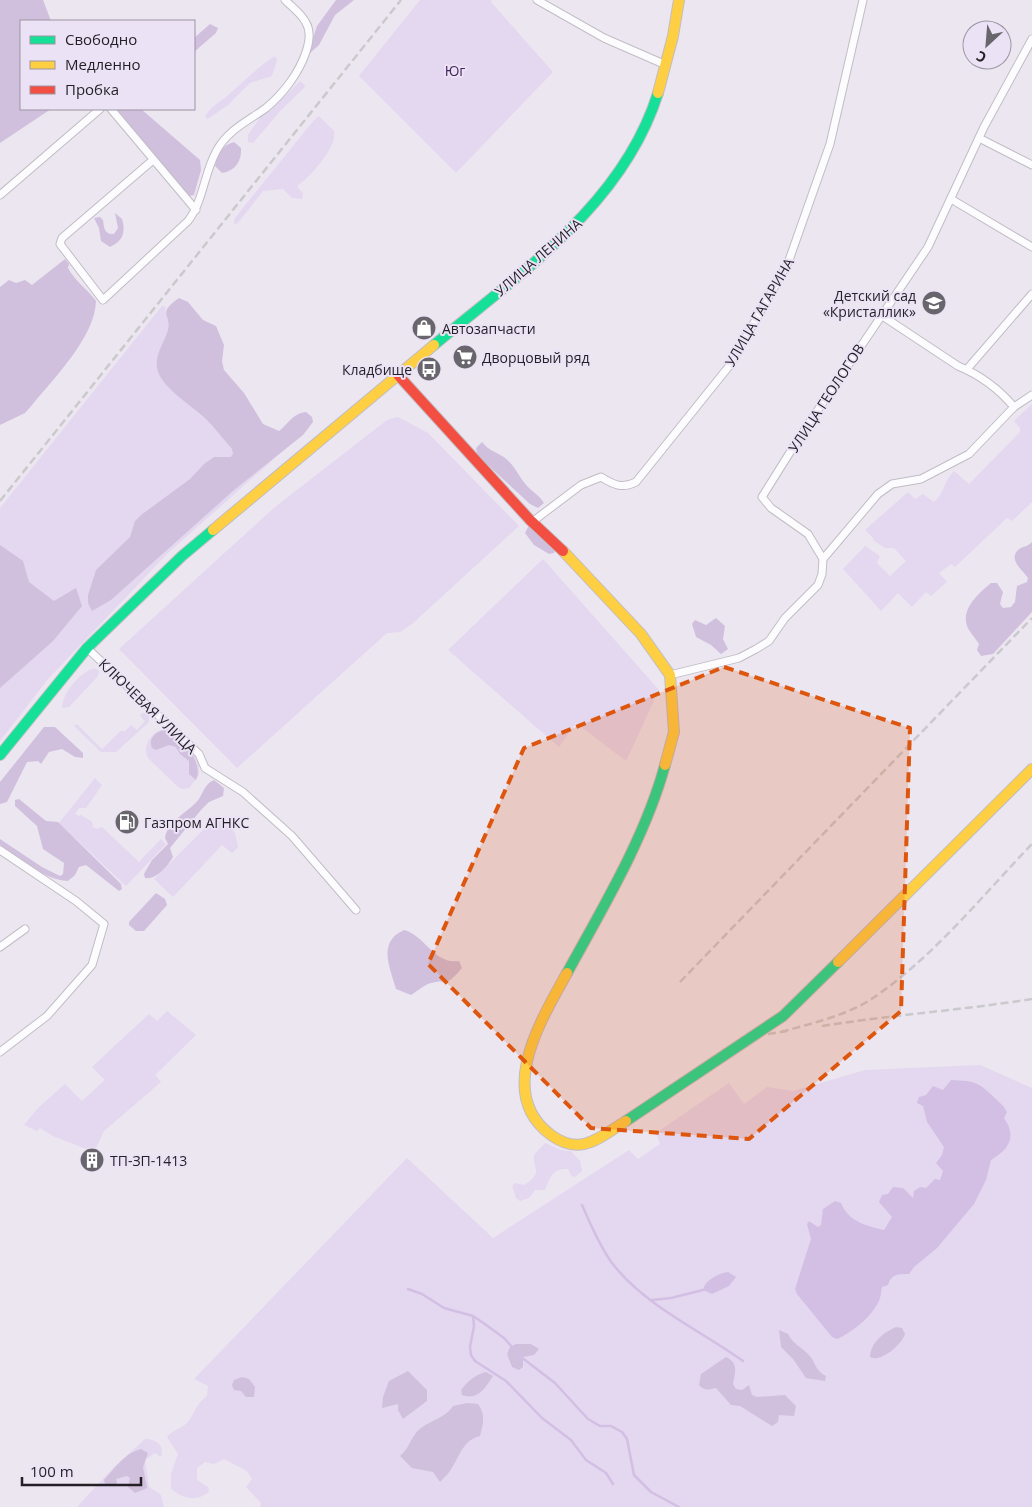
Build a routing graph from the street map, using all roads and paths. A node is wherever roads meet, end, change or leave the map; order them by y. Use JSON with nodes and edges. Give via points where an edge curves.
{"nodes":[{"id":1,"x":285,"y":0,"type":"edge"},
{"id":2,"x":537,"y":0,"type":"edge"},
{"id":3,"x":679,"y":0,"type":"edge"},
{"id":4,"x":863,"y":0,"type":"edge"},
{"id":5,"x":1032,"y":39,"type":"edge"},
{"id":6,"x":666,"y":65,"type":"junction"},
{"id":7,"x":99,"y":110,"type":"edge"},
{"id":8,"x":112,"y":110,"type":"edge"},
{"id":9,"x":979,"y":138,"type":"junction"},
{"id":10,"x":153,"y":160,"type":"junction"},
{"id":11,"x":1032,"y":165,"type":"edge"},
{"id":12,"x":0,"y":195,"type":"edge"},
{"id":13,"x":952,"y":199,"type":"junction"},
{"id":14,"x":196,"y":210,"type":"junction"},
{"id":15,"x":1032,"y":247,"type":"edge"},
{"id":16,"x":1032,"y":294,"type":"edge"},
{"id":17,"x":881,"y":315,"type":"junction"},
{"id":18,"x":968,"y":368,"type":"junction"},
{"id":19,"x":398,"y":375,"type":"junction"},
{"id":20,"x":1032,"y":395,"type":"edge"},
{"id":21,"x":1014,"y":407,"type":"junction"},
{"id":22,"x":532,"y":522,"type":"junction"},
{"id":23,"x":822,"y":559,"type":"junction"},
{"id":24,"x":87,"y":648,"type":"junction"},
{"id":25,"x":670,"y":675,"type":"junction"},
{"id":26,"x":0,"y":755,"type":"edge"},
{"id":27,"x":1032,"y":769,"type":"edge"},
{"id":28,"x":0,"y":850,"type":"edge"},
{"id":29,"x":356,"y":910,"type":"dead end"},
{"id":30,"x":24,"y":928,"type":"dead end"},
{"id":31,"x":0,"y":947,"type":"edge"},
{"id":32,"x":0,"y":1052,"type":"edge"}],
"edges":[{"from":1,"to":14,"type":"street","via":[[306,22],[309,32],[303,62],[283,91],[230,133],[217,149]]},
{"from":2,"to":6,"type":"street","via":[[604,38]]},
{"from":3,"to":6,"type":"street","name":"УЛИЦА ЛЕНИНА"},
{"from":4,"to":22,"type":"street","name":"УЛИЦА ГАГАРИНА","via":[[830,144],[802,228],[788,263],[730,365],[636,482],[620,487],[601,477],[581,485]]},
{"from":5,"to":9,"type":"street","name":"УЛИЦА ГЕОЛОГОВ"},
{"from":6,"to":19,"type":"street","name":"УЛИЦА ЛЕНИНА","via":[[647,125],[628,160],[599,200],[568,233]]},
{"from":7,"to":12,"type":"street"},
{"from":8,"to":10,"type":"street"},
{"from":9,"to":11,"type":"street"},
{"from":9,"to":13,"type":"street","name":"УЛИЦА ГЕОЛОГОВ"},
{"from":10,"to":14,"type":"street"},
{"from":10,"to":14,"type":"street","via":[[62,238],[60,244],[103,300]]},
{"from":13,"to":15,"type":"street"},
{"from":13,"to":17,"type":"street","name":"УЛИЦА ГЕОЛОГОВ","via":[[928,247]]},
{"from":16,"to":18,"type":"street"},
{"from":17,"to":18,"type":"street","via":[[958,366]]},
{"from":17,"to":23,"type":"street","name":"УЛИЦА ГЕОЛОГОВ","via":[[762,497],[771,508],[808,534]]},
{"from":18,"to":21,"type":"street","via":[[999,390]]},
{"from":19,"to":22,"type":"street"},
{"from":19,"to":24,"type":"street","name":"УЛИЦА ЛЕНИНА","via":[[182,556]]},
{"from":20,"to":21,"type":"street"},
{"from":21,"to":23,"type":"street","via":[[969,454],[921,479],[892,484],[878,494]]},
{"from":22,"to":25,"type":"street","via":[[641,634]]},
{"from":23,"to":25,"type":"street","via":[[818,585],[785,618],[769,641],[739,658]]},
{"from":24,"to":26,"type":"street","name":"УЛИЦА ЛЕНИНА"},
{"from":24,"to":29,"type":"street","name":"КЛЮЧЕВАЯ УЛИЦА","via":[[198,754],[205,768],[243,792],[285,830]]},
{"from":25,"to":27,"type":"street","via":[[674,732],[658,791],[614,887],[540,1022],[528,1056],[524,1095],[532,1116],[546,1133],[570,1145],[590,1144],[782,1016]]},
{"from":28,"to":32,"type":"street","via":[[76,901],[104,924],[92,965],[47,1016]]},
{"from":30,"to":31,"type":"street"}]}
